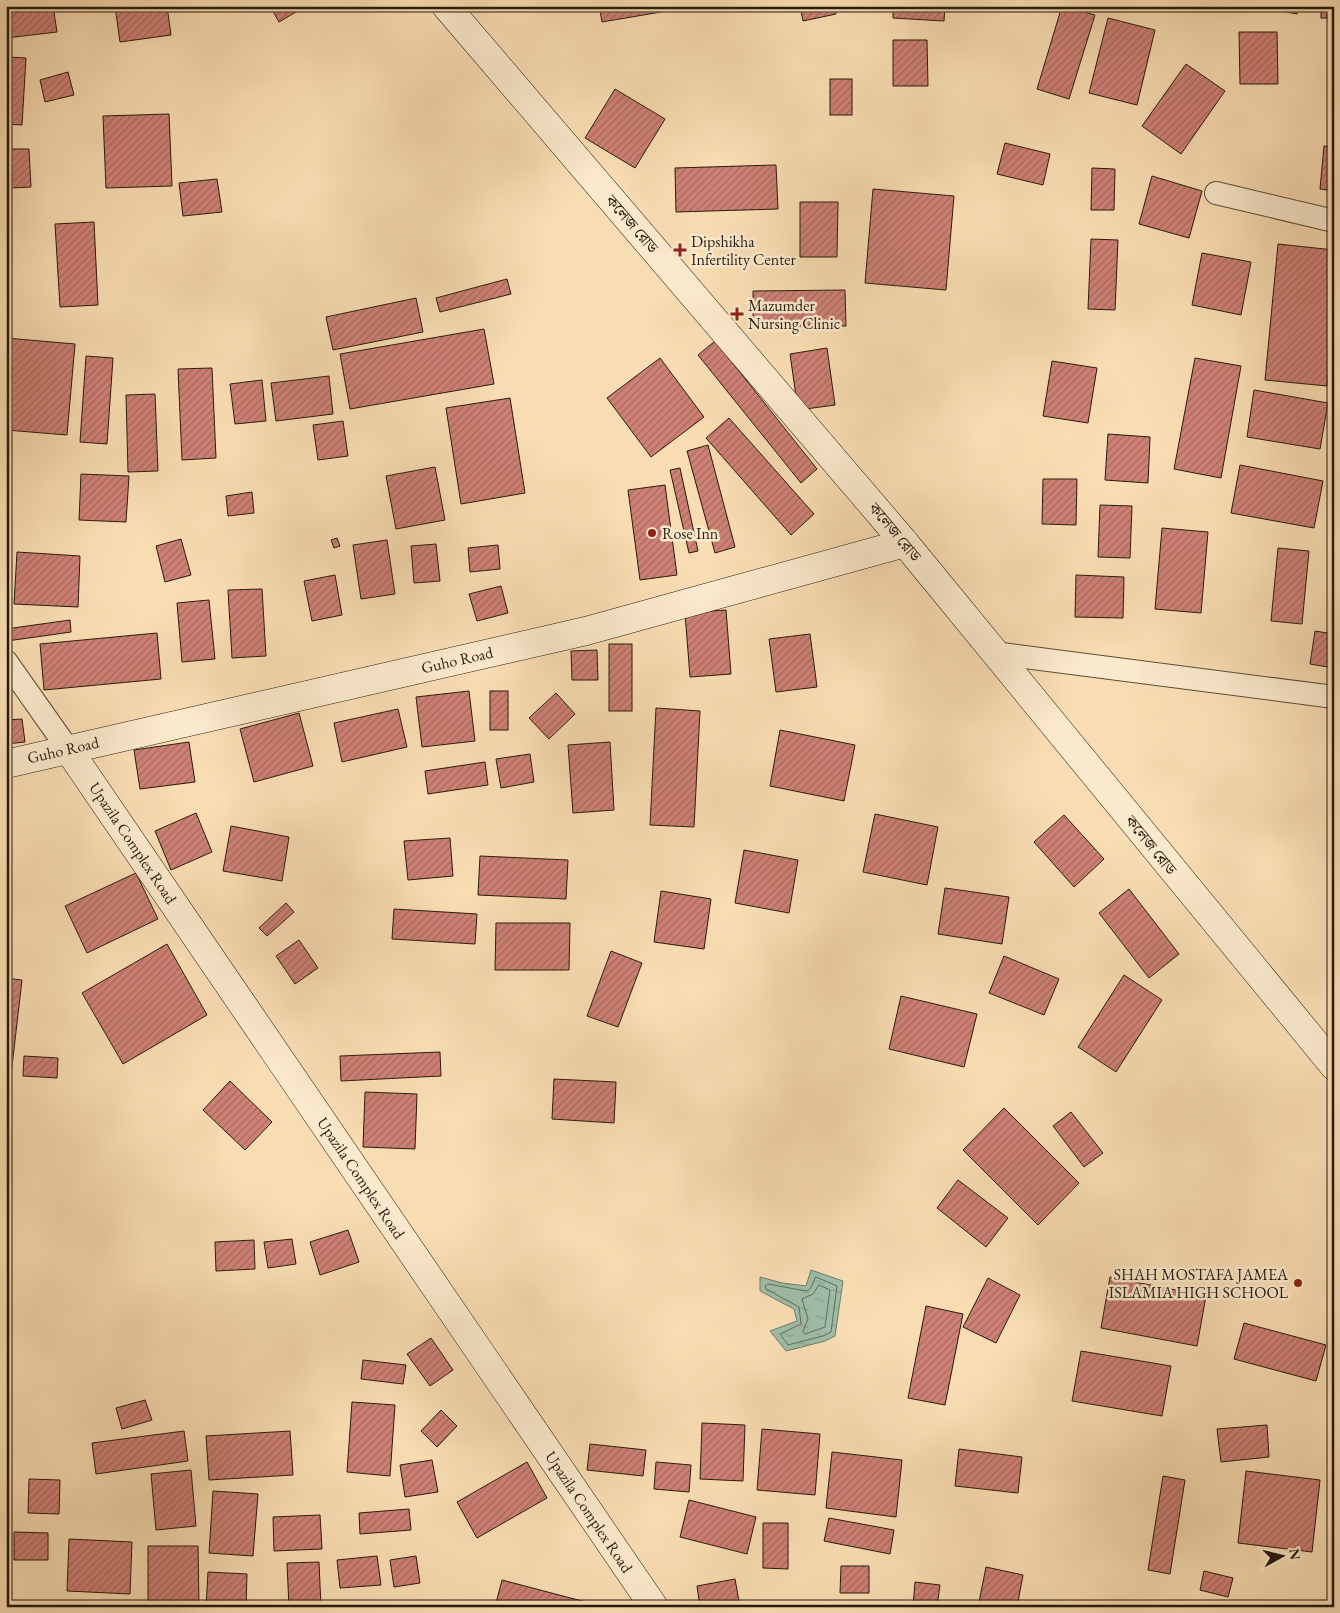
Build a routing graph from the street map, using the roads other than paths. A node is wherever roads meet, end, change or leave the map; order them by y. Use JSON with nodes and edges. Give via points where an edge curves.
{"nodes":[{"id":1,"x":446,"y":6,"type":"edge"},
{"id":2,"x":1216,"y":193,"type":"dead end"},
{"id":3,"x":1334,"y":221,"type":"edge"},
{"id":4,"x":905,"y":543,"type":"junction"},
{"id":5,"x":994,"y":652,"type":"junction"},
{"id":6,"x":6,"y":661,"type":"edge"},
{"id":7,"x":1334,"y":697,"type":"edge"},
{"id":8,"x":68,"y":749,"type":"junction"},
{"id":9,"x":6,"y":764,"type":"edge"},
{"id":10,"x":1334,"y":1066,"type":"edge"},
{"id":11,"x":654,"y":1607,"type":"edge"}],
"edges":[{"from":1,"to":4,"type":"main road","name":"কলেজ রোড"},
{"from":2,"to":3,"type":"street"},
{"from":4,"to":5,"type":"main road","name":"কলেজ রোড"},
{"from":4,"to":8,"type":"main road","name":"Guho Road","via":[[586,631]]},
{"from":5,"to":7,"type":"street"},
{"from":5,"to":10,"type":"main road","name":"কলেজ রোড"},
{"from":6,"to":8,"type":"street"},
{"from":8,"to":9,"type":"main road","name":"Guho Road"},
{"from":8,"to":11,"type":"main road","name":"Upazila Complex Road"}]}
